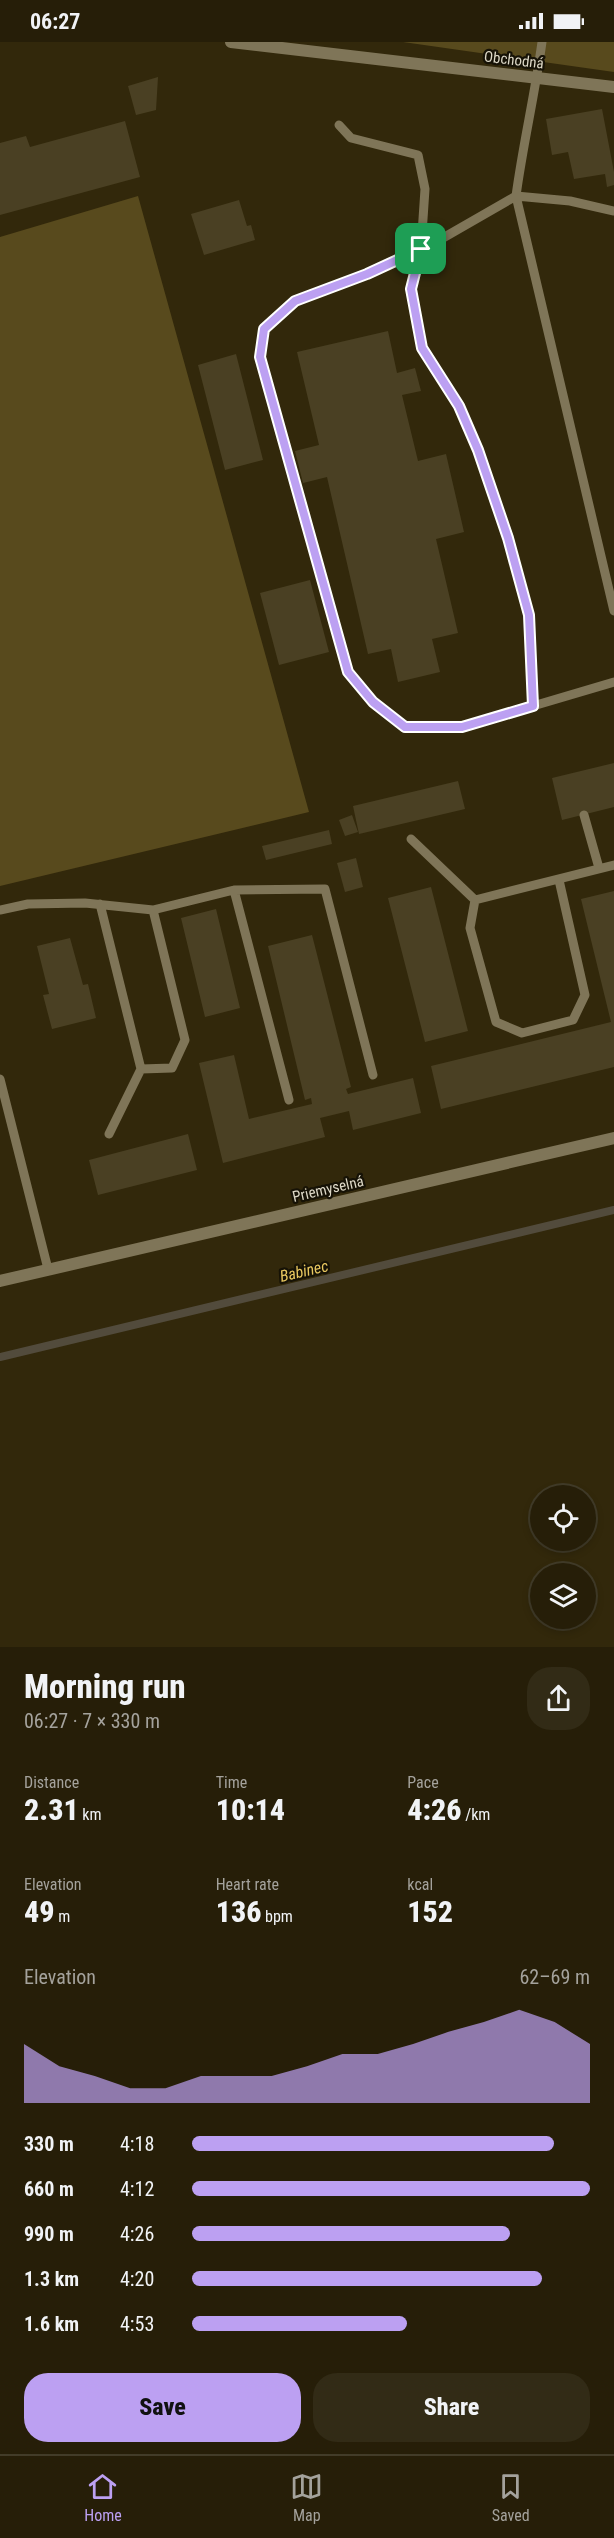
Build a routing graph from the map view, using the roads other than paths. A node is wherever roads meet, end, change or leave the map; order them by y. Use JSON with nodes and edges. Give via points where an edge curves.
{"nodes":[{"id":1,"x":231,"y":42,"type":"edge"},
{"id":2,"x":542,"y":42,"type":"edge"},
{"id":3,"x":537,"y":78,"type":"junction"},
{"id":4,"x":614,"y":87,"type":"edge"},
{"id":5,"x":339,"y":125,"type":"dead end"},
{"id":6,"x":516,"y":196,"type":"junction"},
{"id":7,"x":614,"y":211,"type":"edge"},
{"id":8,"x":421,"y":249,"type":"junction"},
{"id":9,"x":614,"y":611,"type":"edge"},
{"id":10,"x":614,"y":682,"type":"edge"},
{"id":11,"x":533,"y":706,"type":"junction"},
{"id":12,"x":585,"y":814,"type":"dead end"},
{"id":13,"x":411,"y":839,"type":"dead end"},
{"id":14,"x":614,"y":865,"type":"edge"},
{"id":15,"x":599,"y":868,"type":"junction"},
{"id":16,"x":559,"y":879,"type":"junction"},
{"id":17,"x":234,"y":890,"type":"junction"},
{"id":18,"x":475,"y":900,"type":"junction"},
{"id":19,"x":100,"y":904,"type":"junction"},
{"id":20,"x":0,"y":910,"type":"edge"},
{"id":21,"x":153,"y":910,"type":"junction"},
{"id":22,"x":141,"y":1069,"type":"junction"},
{"id":23,"x":373,"y":1075,"type":"dead end"},
{"id":24,"x":0,"y":1079,"type":"edge"},
{"id":25,"x":289,"y":1100,"type":"dead end"},
{"id":26,"x":110,"y":1134,"type":"dead end"},
{"id":27,"x":614,"y":1138,"type":"edge"},
{"id":28,"x":48,"y":1269,"type":"junction"},
{"id":29,"x":0,"y":1281,"type":"edge"}],
"edges":[{"from":1,"to":3,"type":"street","name":"Obchodná"},
{"from":2,"to":3,"type":"lane"},
{"from":3,"to":4,"type":"street","name":"Obchodná"},
{"from":3,"to":6,"type":"lane"},
{"from":5,"to":8,"type":"lane","via":[[351,138],[418,155],[425,189]]},
{"from":6,"to":7,"type":"lane","via":[[570,201]]},
{"from":6,"to":8,"type":"lane"},
{"from":6,"to":9,"type":"lane"},
{"from":8,"to":11,"type":"lane","via":[[411,289],[422,348],[459,406],[508,538],[529,615]]},
{"from":8,"to":11,"type":"lane","via":[[295,301],[264,329],[260,357],[348,672],[373,702],[405,727],[462,727]]},
{"from":10,"to":11,"type":"lane"},
{"from":12,"to":15,"type":"lane"},
{"from":13,"to":18,"type":"lane"},
{"from":14,"to":15,"type":"lane"},
{"from":15,"to":16,"type":"lane"},
{"from":16,"to":18,"type":"lane"},
{"from":16,"to":18,"type":"lane","via":[[585,995],[573,1020],[522,1033],[496,1022],[470,928]]},
{"from":17,"to":21,"type":"lane"},
{"from":17,"to":23,"type":"lane","via":[[325,889]]},
{"from":17,"to":25,"type":"lane"},
{"from":19,"to":20,"type":"lane","via":[[28,904]]},
{"from":19,"to":21,"type":"lane"},
{"from":19,"to":22,"type":"lane"},
{"from":21,"to":22,"type":"lane","via":[[185,1040],[172,1068]]},
{"from":22,"to":26,"type":"lane"},
{"from":24,"to":28,"type":"lane"},
{"from":27,"to":28,"type":"street","name":"Priemyselná"},
{"from":28,"to":29,"type":"street","name":"Priemyselná"}]}
